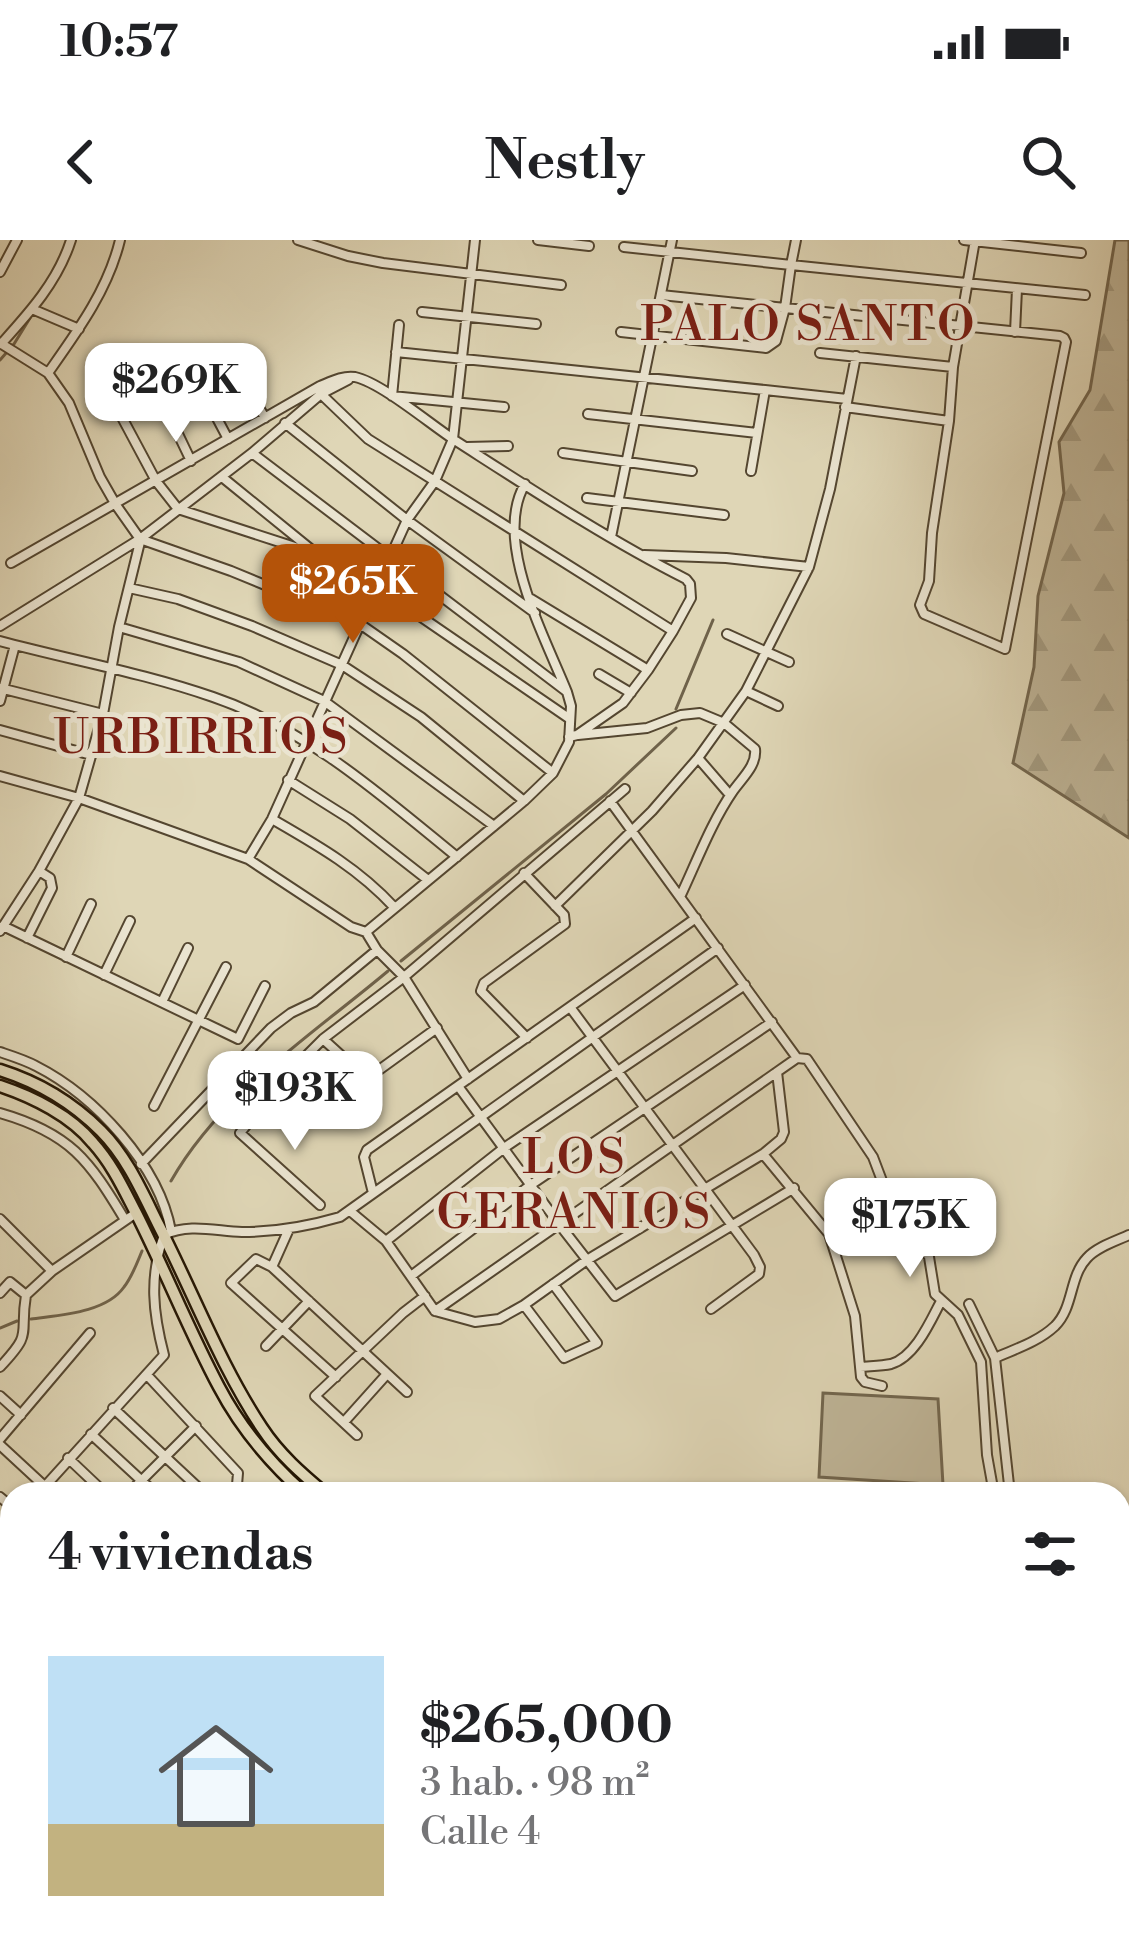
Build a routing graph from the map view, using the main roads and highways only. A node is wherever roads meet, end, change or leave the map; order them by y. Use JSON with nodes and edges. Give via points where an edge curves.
{"nodes":[{"id":1,"x":0,"y":1070,"type":"edge"},
{"id":2,"x":0,"y":1086,"type":"edge"},
{"id":3,"x":291,"y":1482,"type":"edge"},
{"id":4,"x":312,"y":1482,"type":"edge"}],
"edges":[{"from":1,"to":4,"type":"highway","via":[[71,1104],[123,1158],[167,1233],[235,1384],[265,1432]]},
{"from":2,"to":3,"type":"highway","via":[[92,1140],[118,1176],[131,1217],[230,1406]]}]}
